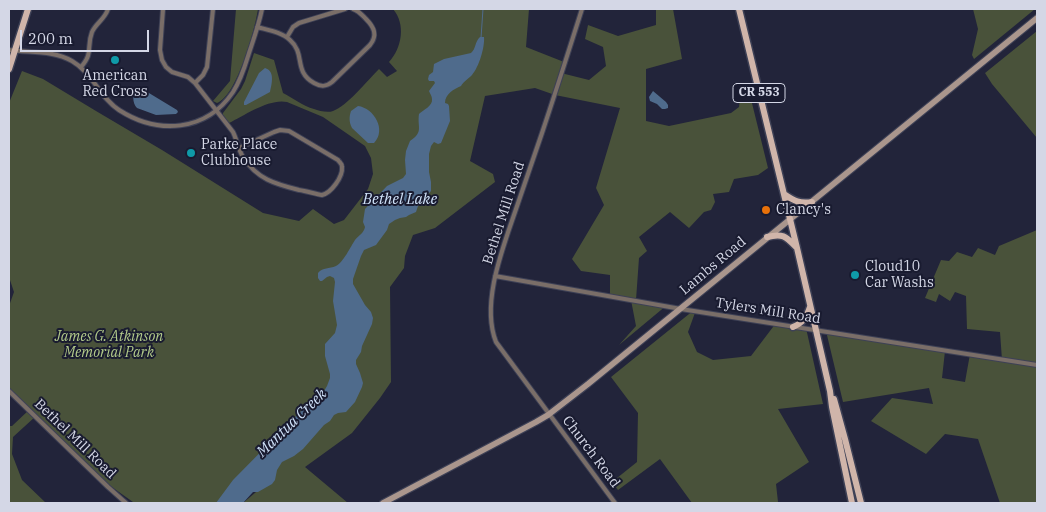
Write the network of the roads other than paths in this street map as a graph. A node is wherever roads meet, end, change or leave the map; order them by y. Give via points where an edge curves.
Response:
1 (28, 9) edge
2 (108, 9) edge
3 (164, 9) edge
4 (213, 9) edge
5 (262, 9) edge
6 (345, 9) edge
7 (353, 9) edge
8 (582, 9) edge
9 (739, 9) edge
10 (1037, 18) edge
11 (257, 27) junction
12 (287, 37) junction
13 (12, 51) edge
14 (81, 67) junction
15 (9, 69) edge
16 (195, 83) junction
17 (216, 110) junction
18 (239, 148) junction
19 (784, 194) junction
20 (812, 202) junction
21 (790, 219) junction
22 (767, 237) junction
23 (797, 248) junction
24 (495, 276) junction
25 (810, 306) junction
26 (681, 309) junction
27 (792, 327) junction
28 (816, 330) junction
29 (1037, 365) edge
30 (9, 391) edge
31 (830, 391) junction
32 (548, 415) junction
33 (126, 503) edge
34 (384, 503) edge
35 (615, 503) edge
36 (852, 503) edge
37 (861, 503) edge

1 - 13 main road
2 - 14 street via 93,30 89,56
3 - 16 street via 162,60 172,72
4 - 16 street via 207,67
5 - 11 street
6 - 12 street via 299,22
7 - 12 street via 372,26 374,39 327,86 319,86 305,77 297,48
8 - 24 street, Bethel Mill Road
9 - 19 main road, CR 553
10 - 20 main road, Lambs Road
11 - 12 street
11 - 17 street via 238,82 228,99
13 - 14 street via 57,55
13 - 15 main road
14 - 17 street via 112,104 144,123 181,126
16 - 17 street
17 - 18 street via 234,134
18 - 18 street via 274,132 289,131 338,160 342,172 328,193 300,190 262,177 250,166
19 - 20 main road via 797,202
19 - 21 main road, CR 553
20 - 21 main road, Lambs Road
21 - 22 main road, Lambs Road
21 - 23 main road, CR 553
22 - 23 main road via 784,236
22 - 26 main road, Lambs Road
23 - 25 main road, CR 553
24 - 26 street, Tylers Mill Road
24 - 32 street, Bethel Mill Road via 490,320 492,333
25 - 27 main road via 806,318
25 - 28 main road, CR 553
26 - 27 street, Tylers Mill Road
26 - 32 main road, Lambs Road
27 - 28 street, Tylers Mill Road
28 - 29 street, Tylers Mill Road
28 - 31 main road, CR 553
30 - 33 street, Bethel Mill Road
31 - 36 main road, CR 553
31 - 37 main road, CR 553
32 - 34 main road, Lambs Road
32 - 35 street, Church Road

